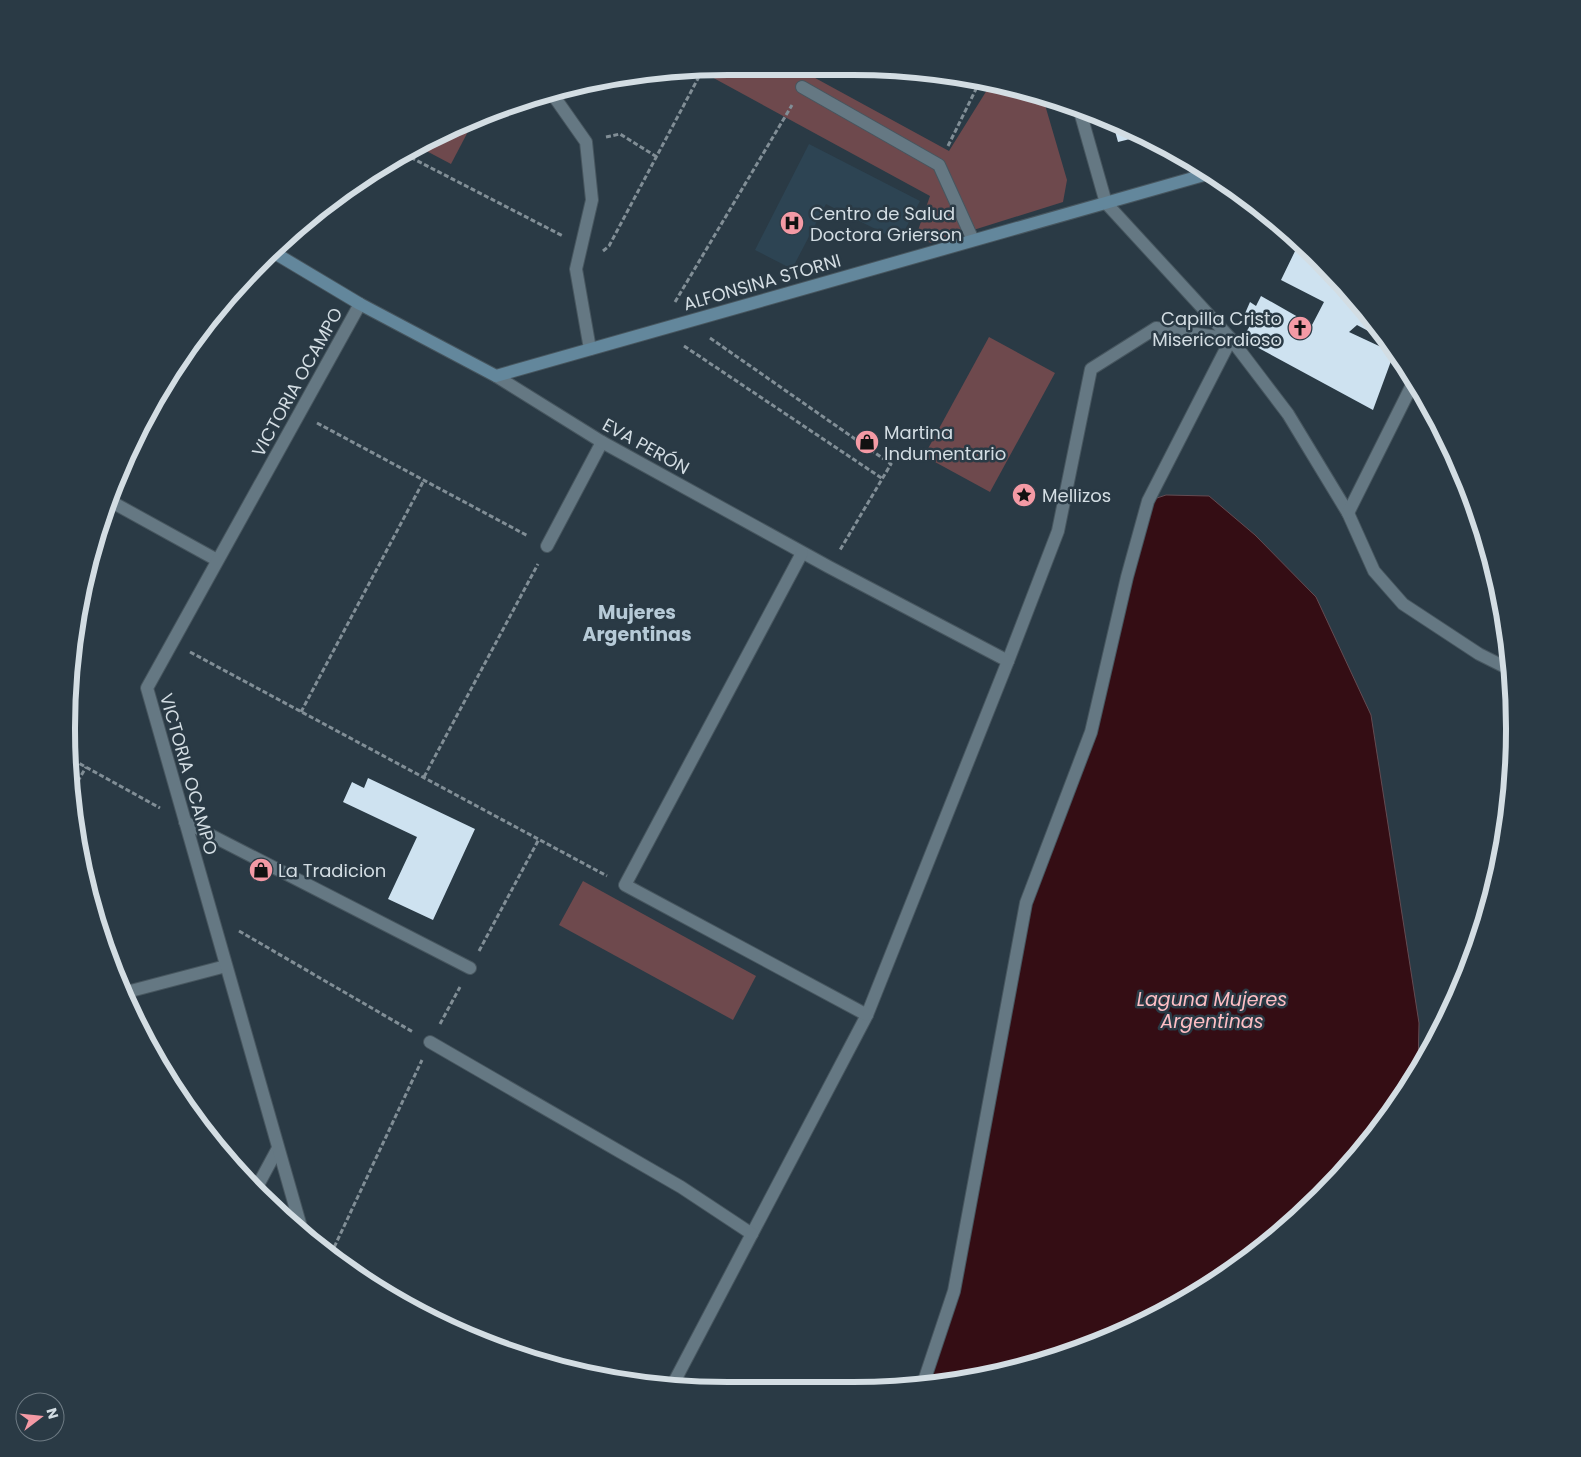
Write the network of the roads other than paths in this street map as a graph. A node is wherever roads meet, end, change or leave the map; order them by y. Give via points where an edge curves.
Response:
1 (802, 87) dead end
2 (554, 98) edge
3 (1082, 117) edge
4 (1201, 176) edge
5 (1106, 203) junction
6 (974, 240) junction
7 (278, 255) edge
8 (360, 304) junction
9 (1231, 339) junction
10 (590, 350) junction
11 (496, 376) junction
12 (1410, 389) edge
13 (602, 442) junction
14 (115, 504) edge
15 (1348, 513) junction
16 (547, 546) road end
17 (802, 553) junction
18 (217, 560) junction
19 (1008, 661) junction
20 (1503, 666) edge
21 (185, 822) junction
22 (226, 966) junction
23 (470, 968) road end
24 (130, 991) edge
25 (867, 1015) junction
26 (430, 1042) road end
27 (278, 1148) junction
28 (259, 1183) edge
29 (299, 1221) edge
30 (752, 1234) junction
31 (925, 1377) edge
32 (675, 1380) edge

1 - 6 street via 939,165
2 - 10 street via 586,142 592,200 576,270
3 - 5 street
4 - 5 street, ALFONSINA STORNI
5 - 6 street, ALFONSINA STORNI
5 - 9 street
6 - 10 street, ALFONSINA STORNI
7 - 8 street, EVA PERÓN
8 - 11 street, EVA PERÓN
8 - 18 street, VICTORIA OCAMPO
9 - 15 street via 1288,414
9 - 19 street via 1156,328 1091,369 1058,531
9 - 31 street via 1148,501 1091,732 1026,904 954,1291
10 - 11 street, ALFONSINA STORNI
11 - 13 street, EVA PERÓN
12 - 15 street
13 - 16 street
13 - 17 street, EVA PERÓN
14 - 18 street
15 - 20 street via 1374,571 1403,604 1478,654
17 - 19 street, EVA PERÓN
17 - 25 street via 625,885
18 - 21 street, VICTORIA OCAMPO via 147,688
19 - 25 street
21 - 22 street, VICTORIA OCAMPO
21 - 23 street
22 - 24 street
22 - 27 street, VICTORIA OCAMPO
25 - 30 street
26 - 30 street via 682,1187
27 - 28 street
27 - 29 street, VICTORIA OCAMPO
30 - 32 street

